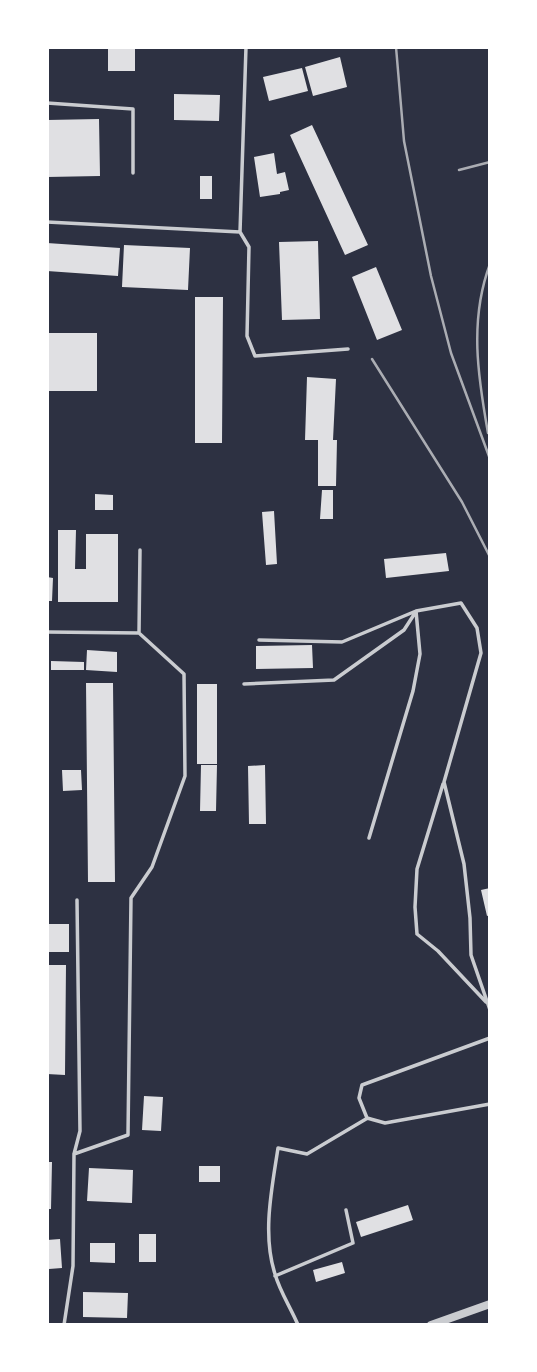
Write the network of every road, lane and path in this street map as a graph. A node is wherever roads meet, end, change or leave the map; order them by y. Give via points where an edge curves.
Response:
1 (246, 47) edge
2 (47, 103) edge
3 (133, 173) dead end
4 (47, 222) edge
5 (240, 232) junction
6 (348, 349) dead end
7 (140, 550) dead end
8 (416, 611) junction
9 (47, 632) edge
10 (139, 633) junction
11 (259, 640) dead end
12 (244, 684) dead end
13 (444, 782) junction
14 (369, 838) dead end
15 (77, 900) dead end
16 (487, 1003) junction
17 (490, 1010) edge
18 (490, 1038) edge
19 (490, 1104) edge
20 (366, 1118) junction
21 (74, 1154) junction
22 (346, 1210) dead end
23 (275, 1276) junction
24 (490, 1304) edge
25 (64, 1325) edge
26 (298, 1325) edge
27 (431, 1325) edge

1 - 5 lane
2 - 3 lane via 133,109
4 - 5 lane
5 - 6 lane via 249,247 247,337 255,356
7 - 10 lane
8 - 11 lane via 342,642
8 - 12 lane via 404,631 334,680
8 - 13 lane via 461,603 477,628 481,653
8 - 14 lane via 420,654 414,691
9 - 10 lane
10 - 21 lane via 184,674 185,776 152,867 131,898 128,1135
13 - 16 lane via 464,864 471,955
13 - 16 lane via 417,869 417,934
15 - 21 lane via 80,1131
16 - 17 lane
18 - 20 lane via 362,1085 359,1098
19 - 20 lane via 385,1123
20 - 23 lane via 307,1154 278,1148 268,1245
21 - 25 lane via 73,1266
22 - 23 lane via 353,1244
23 - 26 lane
24 - 27 street

